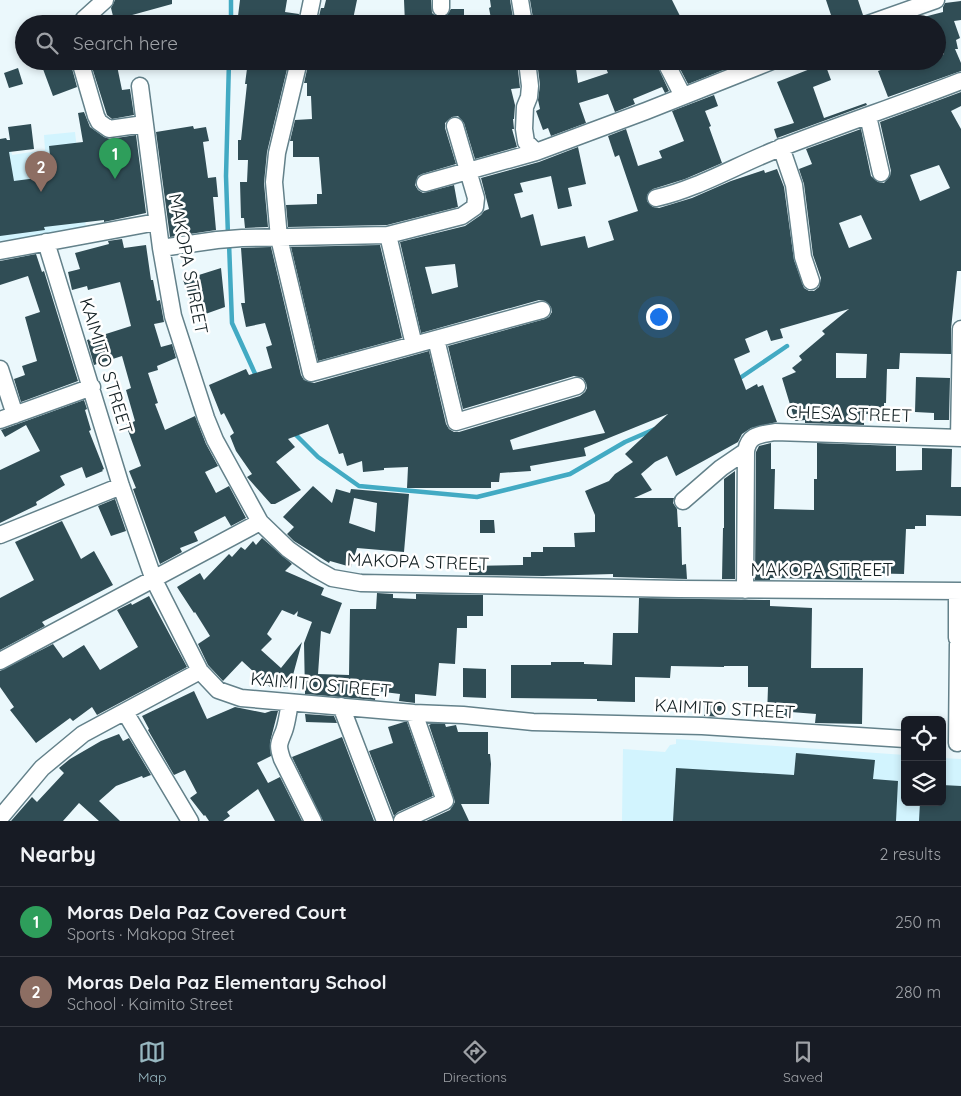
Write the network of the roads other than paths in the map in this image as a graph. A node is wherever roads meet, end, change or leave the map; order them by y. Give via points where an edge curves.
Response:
1 (105, 0) edge
2 (312, 0) edge
3 (520, 0) edge
4 (936, 0) edge
5 (88, 15) edge
6 (309, 15) edge
7 (522, 15) edge
8 (894, 15) edge
9 (83, 70) edge
10 (297, 70) edge
11 (528, 70) edge
12 (670, 70) edge
13 (749, 70) edge
14 (961, 81) edge
15 (140, 86) dead end
16 (683, 96) junction
17 (868, 116) junction
18 (144, 124) junction
19 (455, 126) dead end
20 (781, 147) junction
21 (536, 152) junction
22 (470, 172) junction
23 (881, 173) dead end
24 (425, 184) dead end
25 (656, 198) dead end
26 (157, 222) junction
27 (388, 235) junction
28 (279, 238) junction
29 (46, 242) junction
30 (161, 248) junction
31 (0, 252) edge
32 (811, 281) dead end
33 (542, 310) dead end
34 (961, 329) edge
35 (436, 338) junction
36 (414, 344) junction
37 (0, 369) edge
38 (577, 386) dead end
39 (92, 387) junction
40 (7, 418) edge
41 (960, 438) edge
42 (746, 451) junction
43 (121, 486) junction
44 (683, 501) dead end
45 (260, 522) junction
46 (0, 536) edge
47 (154, 580) junction
48 (745, 590) junction
49 (959, 591) edge
50 (0, 661) edge
51 (200, 671) junction
52 (290, 703) junction
53 (341, 706) junction
54 (125, 712) junction
55 (414, 712) junction
56 (901, 739) edge
57 (953, 742) edge
58 (0, 818) edge
59 (190, 821) edge
60 (313, 821) edge
61 (385, 821) edge
62 (402, 821) edge

1 - 5 street
2 - 6 street
3 - 7 street
4 - 8 street
9 - 18 street via 99,122 109,129
10 - 28 street via 274,182
11 - 21 street via 530,86 524,129 526,142
12 - 16 street
13 - 16 street
14 - 17 street
15 - 18 street, MAKOPA STREET
16 - 21 street
17 - 20 street
17 - 23 street
18 - 26 street, MAKOPA STREET
19 - 22 street
20 - 25 street via 728,172
20 - 32 street via 794,185 803,257
21 - 22 street
22 - 24 street
22 - 27 street via 475,207 462,216
26 - 29 street
26 - 30 street, MAKOPA STREET
27 - 28 street
27 - 36 street
28 - 30 street via 217,240
28 - 36 street via 311,372
29 - 31 street
29 - 39 street, KAIMITO STREET
30 - 45 street, MAKOPA STREET via 174,316 206,418
33 - 35 street
34 - 41 street
35 - 36 street
35 - 38 street via 456,422
37 - 40 street
39 - 40 street
39 - 43 street, KAIMITO STREET
41 - 42 street, CHESA STREET via 774,432 752,438
42 - 44 street, CHESA STREET
42 - 48 street
43 - 46 street
43 - 47 street, KAIMITO STREET
45 - 47 street
45 - 48 street, MAKOPA STREET via 316,569 346,582
47 - 50 street
47 - 51 street, KAIMITO STREET
48 - 49 street, MAKOPA STREET
49 - 57 street
51 - 52 street, KAIMITO STREET via 218,690 241,698
51 - 54 street
52 - 53 street, KAIMITO STREET
52 - 60 street via 279,750
53 - 55 street, KAIMITO STREET
53 - 61 street
54 - 58 street via 83,734 42,768
54 - 59 street
55 - 56 street, KAIMITO STREET via 533,722 702,726
55 - 62 street via 445,801

